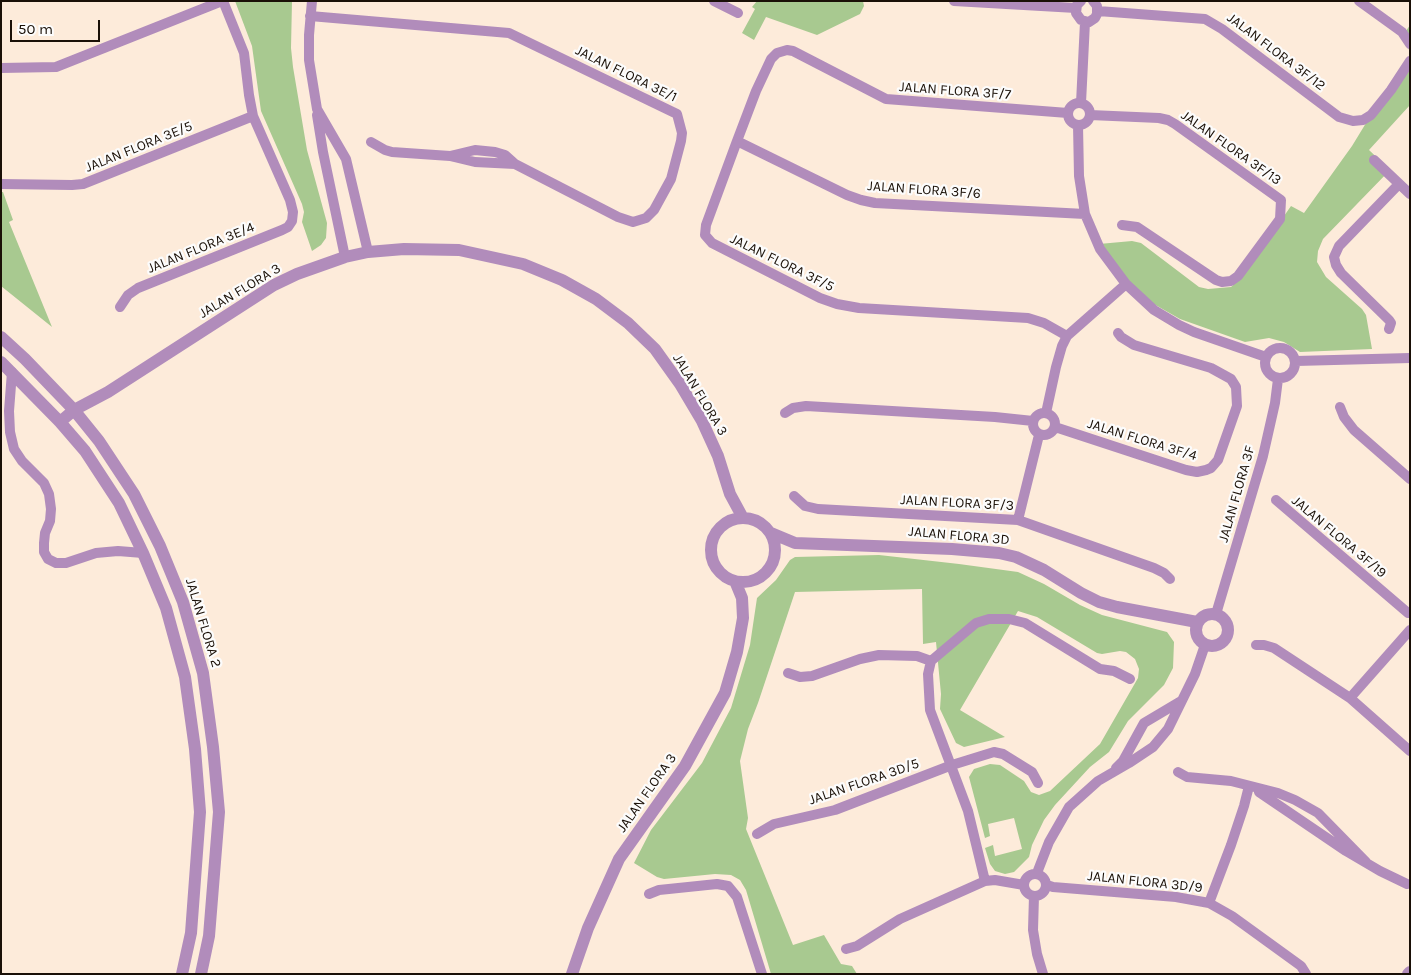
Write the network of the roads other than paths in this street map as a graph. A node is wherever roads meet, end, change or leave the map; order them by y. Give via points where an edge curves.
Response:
1 (222, 1) edge
2 (312, 1) edge
3 (714, 1) edge
4 (725, 1) edge
5 (954, 1) edge
6 (1359, 1) edge
7 (1078, 5) edge
8 (1095, 6) edge
9 (310, 16) junction
10 (1084, 22) junction
11 (1410, 44) edge
12 (1410, 61) edge
13 (1, 68) edge
14 (1081, 103) junction
15 (317, 109) junction
16 (1068, 113) junction
17 (1090, 115) junction
18 (253, 116) junction
19 (1078, 125) junction
20 (736, 141) junction
21 (371, 142) dead end
22 (1374, 160) dead end
23 (1, 184) edge
24 (1398, 184) junction
25 (1410, 194) edge
26 (1085, 214) junction
27 (1122, 225) dead end
28 (368, 252) junction
29 (345, 257) junction
30 (1126, 284) junction
31 (120, 307) dead end
32 (1389, 329) dead end
33 (1118, 332) dead end
34 (1067, 336) junction
35 (1, 337) edge
36 (1266, 357) junction
37 (1410, 358) edge
38 (1296, 361) junction
39 (1, 362) edge
40 (12, 372) junction
41 (1278, 379) junction
42 (1340, 407) dead end
43 (74, 410) junction
44 (785, 413) dead end
45 (1046, 413) junction
46 (1033, 421) junction
47 (60, 422) junction
48 (1055, 427) junction
49 (1039, 435) junction
50 (1410, 479) edge
51 (730, 494) junction
52 (794, 496) dead end
53 (1276, 500) dead end
54 (743, 518) junction
55 (1018, 520) junction
56 (723, 525) junction
57 (770, 533) junction
58 (795, 543) junction
59 (143, 553) junction
60 (775, 554) junction
61 (755, 579) junction
62 (1170, 579) dead end
63 (735, 581) junction
64 (742, 598) junction
65 (1409, 612) edge
66 (1216, 614) junction
67 (1197, 622) junction
68 (1410, 629) edge
69 (1205, 645) junction
70 (1256, 645) dead end
71 (931, 661) junction
72 (788, 673) dead end
73 (1130, 680) dead end
74 (1350, 698) junction
75 (1181, 701) junction
76 (1410, 751) edge
77 (952, 766) junction
78 (1178, 772) dead end
79 (1111, 773) junction
80 (1038, 783) dead end
81 (1249, 786) junction
82 (757, 834) dead end
83 (1366, 862) junction
84 (1037, 873) junction
85 (985, 881) junction
86 (1406, 884) dead end
87 (1024, 885) junction
88 (1047, 885) junction
89 (650, 894) dead end
90 (1034, 896) junction
91 (1209, 902) junction
92 (846, 949) dead end
93 (182, 974) edge
94 (200, 974) edge
95 (572, 974) edge
96 (762, 974) edge
97 (1043, 974) edge
98 (1306, 974) edge

1 - 13 street via 61,66
1 - 18 street via 246,58
2 - 9 street
3 - 4 street via 738,14
5 - 7 street
6 - 11 street via 1402,32
7 - 10 street via 1077,17
8 - 10 street via 1096,18
8 - 12 street, JALAN FLORA 3F/12 via 1206,19 1339,116 1349,120 1367,118
9 - 15 street via 309,60
9 - 21 street, JALAN FLORA 3E/1 via 509,33 677,114 681,141 670,179 654,210 646,218 632,222 515,164 505,155 486,150 470,150 450,156 392,152
10 - 14 street
14 - 16 street
14 - 17 street via 1088,107
15 - 28 street via 346,159
15 - 29 street via 322,152
16 - 19 street via 1071,121
16 - 20 street, JALAN FLORA 3F/7 via 886,99 793,52 782,50 773,55
17 - 19 street via 1086,123
17 - 27 street, JALAN FLORA 3F/13 via 1168,120 1281,200 1280,219 1231,281 1216,280 1138,227
18 - 23 street, JALAN FLORA 3E/5 via 83,184
18 - 31 street, JALAN FLORA 3E/4 via 290,200 290,224 138,288
19 - 26 street via 1079,176
20 - 26 street, JALAN FLORA 3F/6 via 847,195 875,203
20 - 34 street, JALAN FLORA 3F/5 via 706,225 704,235 712,243 837,304 1028,318
22 - 24 street
24 - 25 street
24 - 32 street via 1339,246 1334,257 1342,273 1389,320
26 - 30 street via 1100,250
28 - 29 street, JALAN FLORA 3
28 - 51 street, JALAN FLORA 3 via 459,250 523,264 562,280 596,300 628,323 655,349 680,384 718,456
29 - 43 street, JALAN FLORA 3 via 274,285
30 - 34 street
30 - 36 street via 1154,310 1179,325
33 - 48 street, JALAN FLORA 3F/4 via 1134,345 1211,368 1231,379 1236,387 1238,406 1218,460 1206,470 1186,470
34 - 45 street
35 - 43 street, JALAN FLORA 2
36 - 38 street via 1272,350 1280,348 1289,350
36 - 41 street via 1267,371
37 - 38 street
38 - 41 street via 1290,376
39 - 40 street
40 - 47 street
40 - 59 street via 9,411 14,449 22,462 44,483 52,509 44,543 48,559 66,563 96,553
41 - 66 street, JALAN FLORA 3F via 1276,403 1263,456
42 - 50 street via 1354,430
43 - 47 street, JALAN FLORA 3
43 - 94 street, JALAN FLORA 2 via 99,440 134,494 160,546 183,602 203,673 219,812 209,936
44 - 46 street via 806,406
45 - 46 street via 1036,415
45 - 48 street via 1054,420
46 - 49 street via 1033,429
47 - 59 street via 85,451 118,503
48 - 49 street via 1050,433
49 - 55 street
51 - 54 street, JALAN FLORA 3
51 - 56 street, JALAN FLORA 3
52 - 55 street, JALAN FLORA 3F/3 via 805,506 818,509
53 - 65 street, JALAN FLORA 3F/19
54 - 56 street
54 - 57 street via 754,520
55 - 62 street, JALAN FLORA 3F/3 via 1154,568
56 - 63 street, JALAN FLORA 3 via 716,532 711,552 718,570
57 - 58 street, JALAN FLORA 3D
57 - 60 street via 775,543
58 - 60 street
58 - 67 street, JALAN FLORA 3D via 952,548 999,553 1028,562 1099,602
59 - 93 street via 166,608 185,677 195,750 200,812 198,857 191,933
60 - 61 street via 765,574
61 - 63 street
61 - 64 street
63 - 64 street, JALAN FLORA 3
64 - 95 street, JALAN FLORA 3 via 736,652 725,693 686,766 619,859 588,928
65 - 68 street via 1406,622
66 - 67 street via 1205,615
66 - 69 street via 1227,625 1227,636 1221,644
67 - 69 street via 1197,638
68 - 74 street
69 - 75 street
70 - 74 street via 1274,648
71 - 72 street via 917,656 879,655 812,676
71 - 73 street via 976,624 989,619 1009,619 1025,623 1100,669 1114,671
71 - 77 street via 928,674 930,710
74 - 76 street
75 - 79 street via 1144,723 1122,761
75 - 79 street via 1168,729 1153,747
77 - 80 street, JALAN FLORA 3D/5 via 999,752 1032,772
77 - 82 street, JALAN FLORA 3D/5 via 835,810 774,824
77 - 85 street via 968,811
78 - 81 street via 1187,777
79 - 84 street via 1070,807 1048,842
81 - 83 street
81 - 83 street via 1278,793 1318,813
81 - 91 street
83 - 86 street
84 - 87 street via 1028,876
84 - 88 street via 1043,876
85 - 87 street
85 - 92 street via 900,919 857,946
87 - 90 street via 1026,891
88 - 90 street via 1041,894
88 - 91 street, JALAN FLORA 3D/9
89 - 96 street via 659,890 717,884 728,886 737,897
90 - 97 street via 1033,930
91 - 98 street, JALAN FLORA 3D/9 via 1301,966

